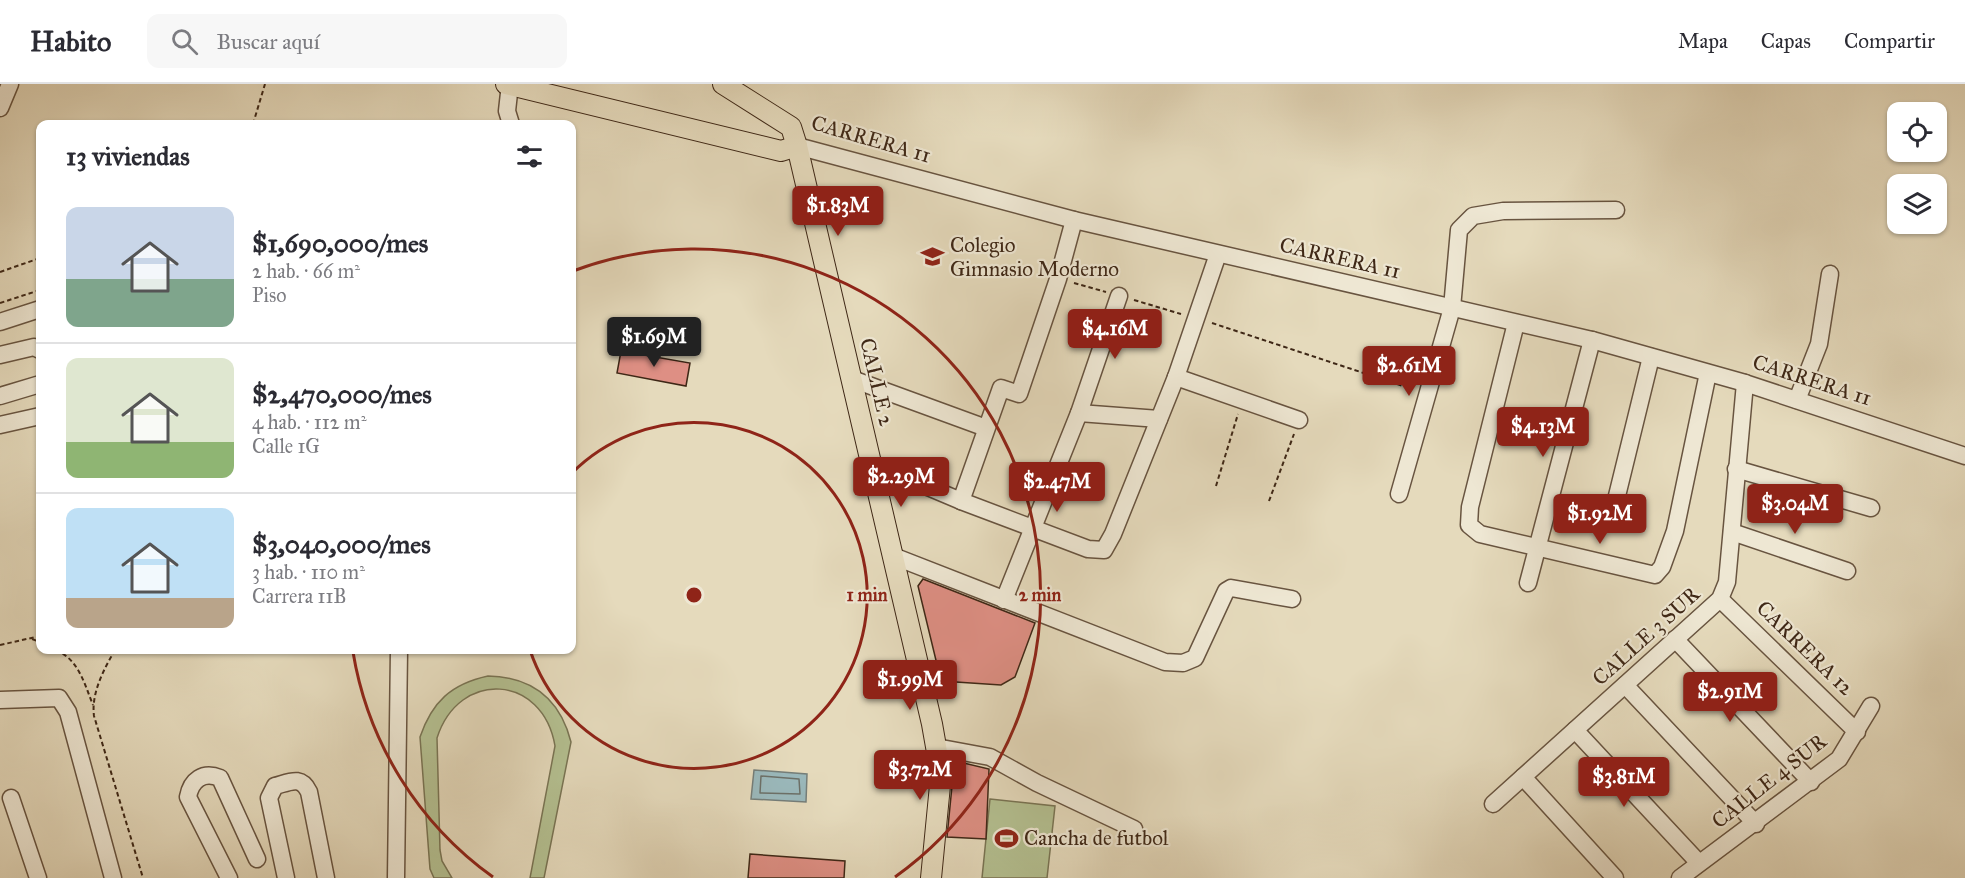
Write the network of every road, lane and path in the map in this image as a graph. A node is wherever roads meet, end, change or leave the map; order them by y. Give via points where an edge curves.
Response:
1 (10, 84) edge
2 (265, 84) edge
3 (509, 84) edge
4 (723, 84) edge
5 (0, 108) edge
6 (254, 120) edge
7 (510, 120) edge
8 (797, 146) junction
9 (1616, 210) dead end
10 (1074, 220) junction
11 (1218, 254) junction
12 (36, 259) edge
13 (0, 272) edge
14 (1830, 274) dead end
15 (1058, 279) junction
16 (36, 291) edge
17 (1119, 296) junction
18 (0, 303) edge
19 (1452, 308) junction
20 (36, 310) edge
21 (1196, 318) junction
22 (0, 321) edge
23 (1516, 323) junction
24 (1592, 340) junction
25 (36, 348) edge
26 (0, 355) edge
27 (1651, 357) junction
28 (1708, 373) junction
29 (1176, 376) junction
30 (852, 379) junction
31 (1745, 383) junction
32 (36, 385) edge
33 (1414, 390) dead end
34 (0, 396) edge
35 (1243, 400) junction
36 (1797, 400) junction
37 (1078, 413) junction
38 (36, 417) edge
39 (1159, 419) junction
40 (1299, 420) joint
41 (0, 425) edge
42 (986, 428) junction
43 (1965, 456) edge
44 (871, 463) junction
45 (1736, 469) junction
46 (1216, 486) dead end
47 (1400, 494) dead end
48 (961, 501) junction
49 (1269, 501) dead end
50 (1615, 504) dead end
51 (1871, 508) dead end
52 (1033, 527) junction
53 (1732, 532) junction
54 (1538, 547) junction
55 (893, 556) junction
56 (1847, 571) dead end
57 (1528, 583) dead end
58 (1292, 599) dead end
59 (1720, 599) junction
60 (1004, 600) junction
61 (36, 637) edge
62 (30, 638) junction
63 (1675, 639) junction
64 (36, 640) edge
65 (0, 645) edge
66 (62, 654) edge
67 (113, 654) edge
68 (399, 654) edge
69 (1625, 685) junction
70 (0, 700) edge
71 (93, 705) junction
72 (1871, 706) dead end
73 (1575, 730) junction
74 (1857, 732) junction
75 (936, 747) junction
76 (1523, 777) junction
77 (1811, 782) junction
78 (11, 798) dead end
79 (1493, 804) dead end
80 (1756, 824) junction
81 (1134, 829) dead end
82 (257, 858) dead end
83 (1699, 863) junction
84 (38, 878) edge
85 (113, 878) edge
86 (143, 878) edge
87 (229, 878) edge
88 (286, 878) edge
89 (326, 878) edge
90 (396, 878) edge
91 (931, 878) edge
92 (1616, 878) edge
93 (1680, 878) edge

1 - 5 street
2 - 6 path
3 - 7 street
3 - 8 main road via 781,152
4 - 8 main road, CARRERA 11 via 791,127
8 - 10 street, CARRERA 11
8 - 30 main road, CALLE 2
9 - 19 street via 1503,211 1473,216 1459,230
10 - 11 street, CARRERA 11
10 - 15 street
11 - 19 street, CARRERA 11
11 - 21 street
12 - 13 path
14 - 36 street via 1819,344
15 - 17 path
15 - 42 street via 1019,394 1001,388
16 - 18 path
17 - 21 path
17 - 37 street
19 - 23 street, CARRERA 11
19 - 47 street
20 - 22 street
21 - 29 street
21 - 33 path
23 - 24 street, CARRERA 11
23 - 54 street via 1470,507 1469,525 1480,534
24 - 27 street, CARRERA 11
24 - 54 street
25 - 26 street
27 - 28 street, CARRERA 11
27 - 50 street
28 - 31 street, CARRERA 11
28 - 54 street via 1675,531 1662,567 1655,575
29 - 35 street
29 - 39 street
30 - 42 street
30 - 44 main road, CALLE 2
31 - 36 street, CARRERA 11
31 - 45 street, CALLE 3 SUR
32 - 34 street
35 - 40 street
35 - 46 path
36 - 43 street, CARRERA 11
37 - 39 street
37 - 52 street
38 - 41 street
39 - 52 street via 1104,550 1088,549
40 - 49 path
42 - 48 street
44 - 48 street
44 - 55 main road, CALLE 2
45 - 51 street
45 - 53 street, CALLE 3 SUR
48 - 52 street
52 - 60 street
53 - 56 street
53 - 59 street, CALLE 3 SUR via 1727,582
54 - 57 street
55 - 60 street
55 - 75 main road, CALLE 2
58 - 60 street via 1231,588 1226,591 1195,658 1183,663 1165,662
59 - 63 street, CALLE 3 SUR
59 - 74 street, CARRERA 12
61 - 62 path
62 - 64 path
62 - 65 path
63 - 69 street, CALLE 3 SUR
63 - 77 street
66 - 71 path via 73,662 85,680
67 - 71 path
68 - 90 street
69 - 73 street, CALLE 3 SUR
69 - 80 street
70 - 85 street via 59,698 68,712
71 - 86 path
72 - 74 street, CALLE 4 SUR
73 - 76 street, CALLE 3 SUR
73 - 83 street
74 - 77 street, CALLE 4 SUR via 1839,759
75 - 81 street via 990,757
75 - 91 main road, CALLE 2 via 941,775
76 - 79 street, CALLE 3 SUR
76 - 92 street
77 - 80 street, CALLE 4 SUR
78 - 84 street
80 - 83 street, CALLE 4 SUR
82 - 87 street via 220,778 200,776 190,786 188,797
83 - 93 street, CALLE 4 SUR
88 - 89 street via 269,798 275,786 298,780 305,783 309,792

